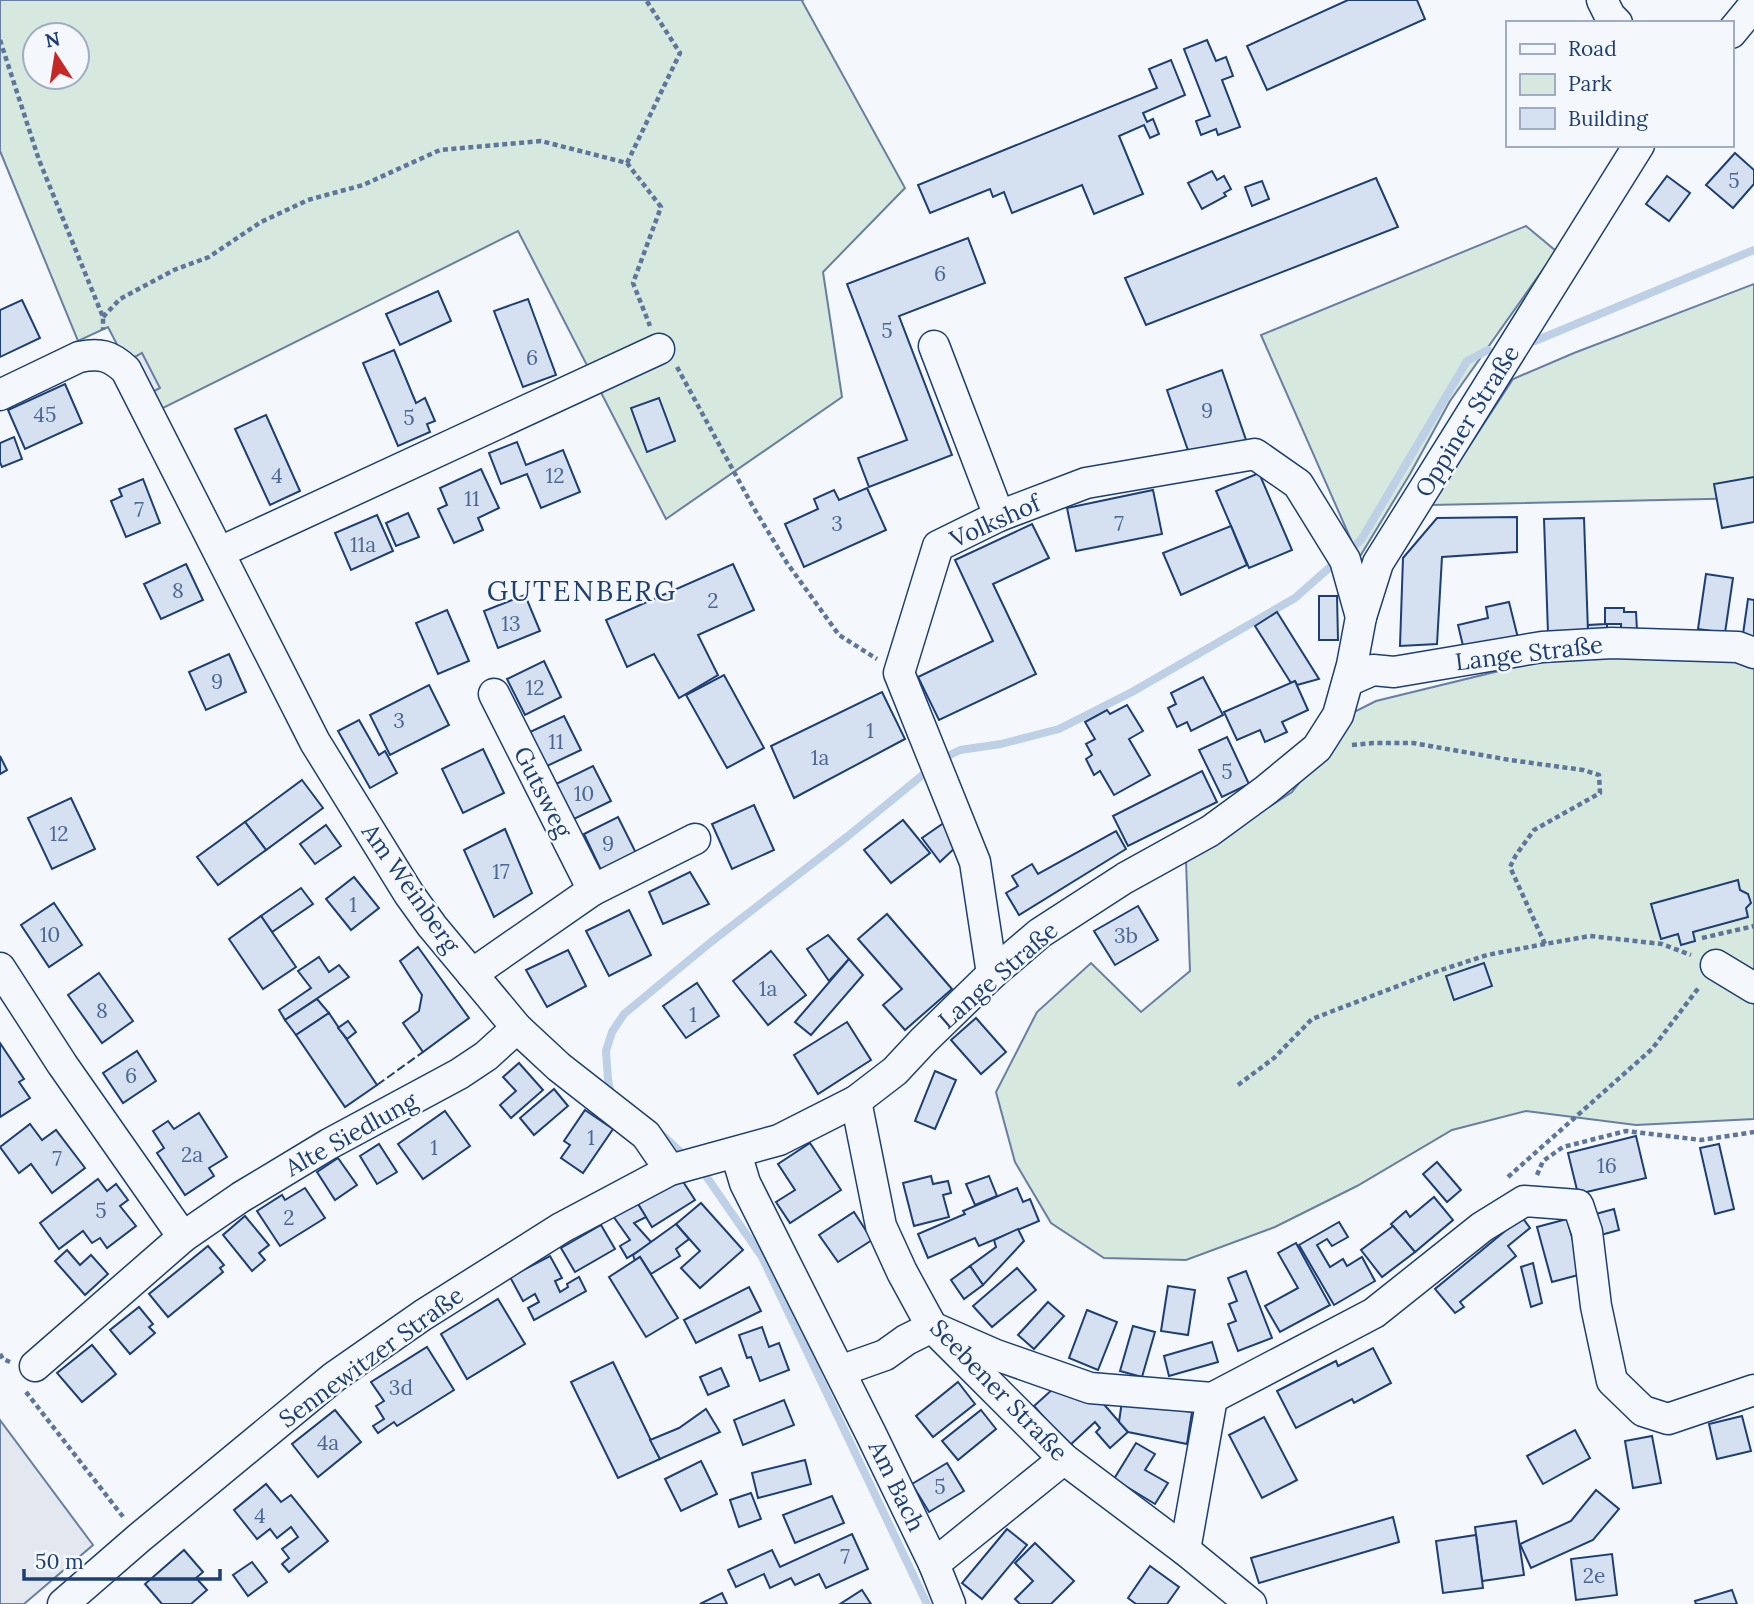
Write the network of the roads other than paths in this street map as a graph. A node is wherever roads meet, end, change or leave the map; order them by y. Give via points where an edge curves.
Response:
1 (1602, 0) edge
2 (1754, 5) edge
3 (1615, 21) edge
4 (1733, 31) edge
5 (1638, 147) edge
6 (934, 346) dead end
7 (659, 349) road end
8 (0, 395) edge
9 (999, 516) junction
10 (220, 552) junction
11 (1361, 617) junction
12 (1754, 653) edge
13 (1348, 681) junction
14 (494, 694) dead end
15 (1338, 715) joint
16 (695, 839) dead end
17 (593, 890) junction
18 (1716, 965) road end
19 (0, 968) edge
20 (472, 974) junction
21 (992, 974) junction
22 (1754, 988) edge
23 (517, 1028) junction
24 (856, 1101) junction
25 (727, 1155) junction
26 (679, 1168) junction
27 (183, 1237) junction
28 (932, 1327) junction
29 (35, 1366) road end
30 (840, 1370) junction
31 (1754, 1390) edge
32 (1212, 1398) junction
33 (1065, 1459) junction
34 (1185, 1550) junction
35 (934, 1564) junction
36 (63, 1604) edge
37 (950, 1604) edge
38 (1251, 1604) edge

1 - 3 street
2 - 4 street
5 - 11 street, Oppiner Straße via 1378,563
6 - 9 street
7 - 10 street
8 - 10 street, Am Weinberg via 79,358 101,355 116,360 126,370
9 - 11 street, Volkshof via 1086,483 1255,454 1298,484 1338,549
9 - 21 street, Volkshof via 938,546 899,673 975,862
10 - 20 street, Am Weinberg via 315,742 409,894
11 - 13 street, Oppiner Straße
12 - 13 street, Lange Straße via 1738,647 1612,643 1542,647 1395,672 1373,670
13 - 15 street, Oppiner Straße
14 - 17 street, Gutsweg
15 - 21 street, Lange Straße via 1317,748 1266,790 1210,831 1125,877 1040,933
16 - 17 street
17 - 20 street
18 - 22 street
19 - 27 street
20 - 23 street, Am Weinberg
21 - 24 street, Lange Straße via 895,1071
23 - 26 street, Am Weinberg
23 - 27 street, Alte Siedlung via 458,1074 329,1144
24 - 25 street, Lange Straße via 779,1140
24 - 28 street, Seebener Straße via 881,1226
25 - 26 street, Lange Straße
25 - 30 street, Am Bach
26 - 36 street, Sennewitzer Straße via 561,1228 334,1377
27 - 29 street, Alte Siedlung
28 - 30 street via 885,1356
28 - 32 street via 1090,1388
28 - 33 street, Seebener Straße
30 - 35 street, Am Bach
31 - 32 street via 1668,1419 1643,1411 1612,1381 1587,1232 1578,1205 1524,1201 1482,1227 1374,1313
32 - 34 street
33 - 34 street, Seebener Straße
33 - 35 street
34 - 38 street, Seebener Straße
35 - 37 street, Am Bach

